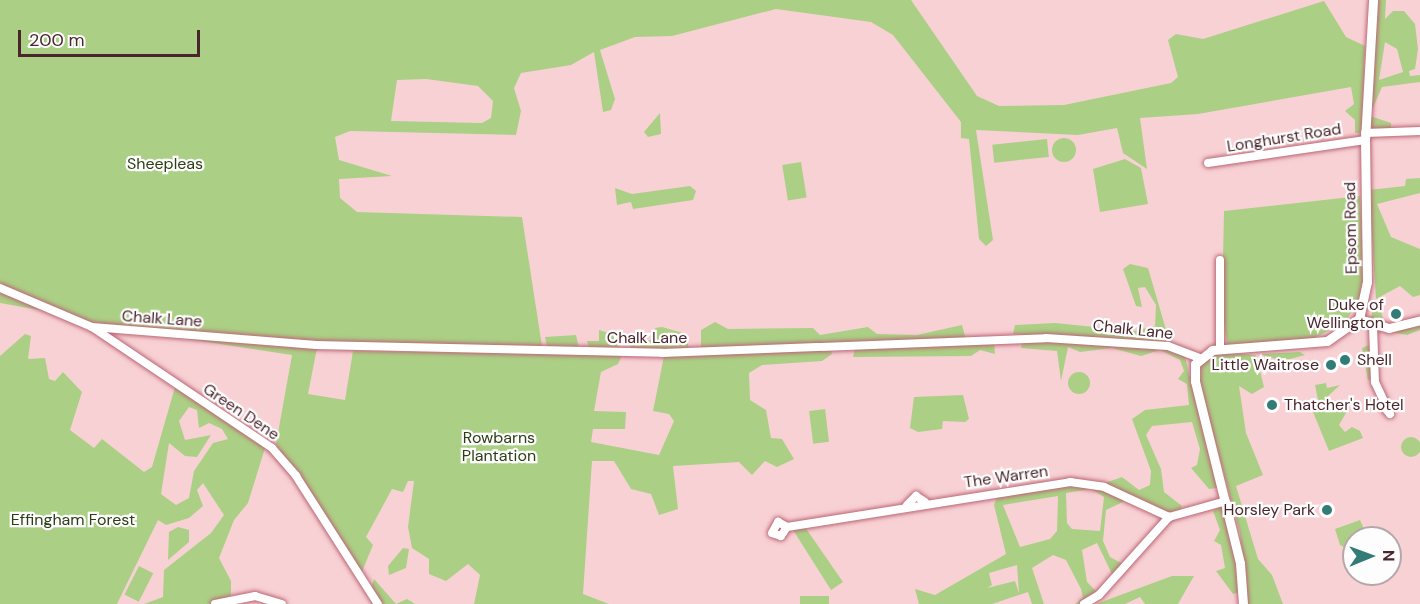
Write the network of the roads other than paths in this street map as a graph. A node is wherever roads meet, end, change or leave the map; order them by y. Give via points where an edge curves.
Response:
1 (1372, 0) edge
2 (1420, 131) edge
3 (1365, 136) junction
4 (1208, 164) dead end
5 (1220, 260) dead end
6 (0, 288) edge
7 (1359, 319) junction
8 (1420, 320) edge
9 (1373, 326) junction
10 (92, 327) junction
11 (1220, 350) junction
12 (1199, 358) junction
13 (1384, 407) dead end
14 (1226, 501) junction
15 (1169, 517) junction
16 (787, 527) dead end
17 (1094, 601) edge
18 (215, 604) edge
19 (282, 604) edge
20 (378, 604) edge
21 (1084, 604) edge
22 (1243, 604) edge

1 - 3 main road, Epsom Road
2 - 3 street, Longhurst Road
3 - 4 street, Longhurst Road
3 - 7 main road, Epsom Road via 1367,282
5 - 11 street
6 - 10 street, Green Dene
7 - 9 main road
7 - 11 main road via 1347,332 1310,346
8 - 9 main road via 1401,327
9 - 13 street via 1374,382
10 - 12 street, Chalk Lane via 316,345 662,353 1085,339 1168,346
10 - 20 street, Green Dene via 282,457
11 - 12 main road
12 - 14 main road via 1195,381
14 - 15 street
14 - 22 main road
15 - 16 street, The Warren via 1088,483 925,502 916,510 907,505
15 - 17 street
17 - 21 street
18 - 19 street via 255,596

